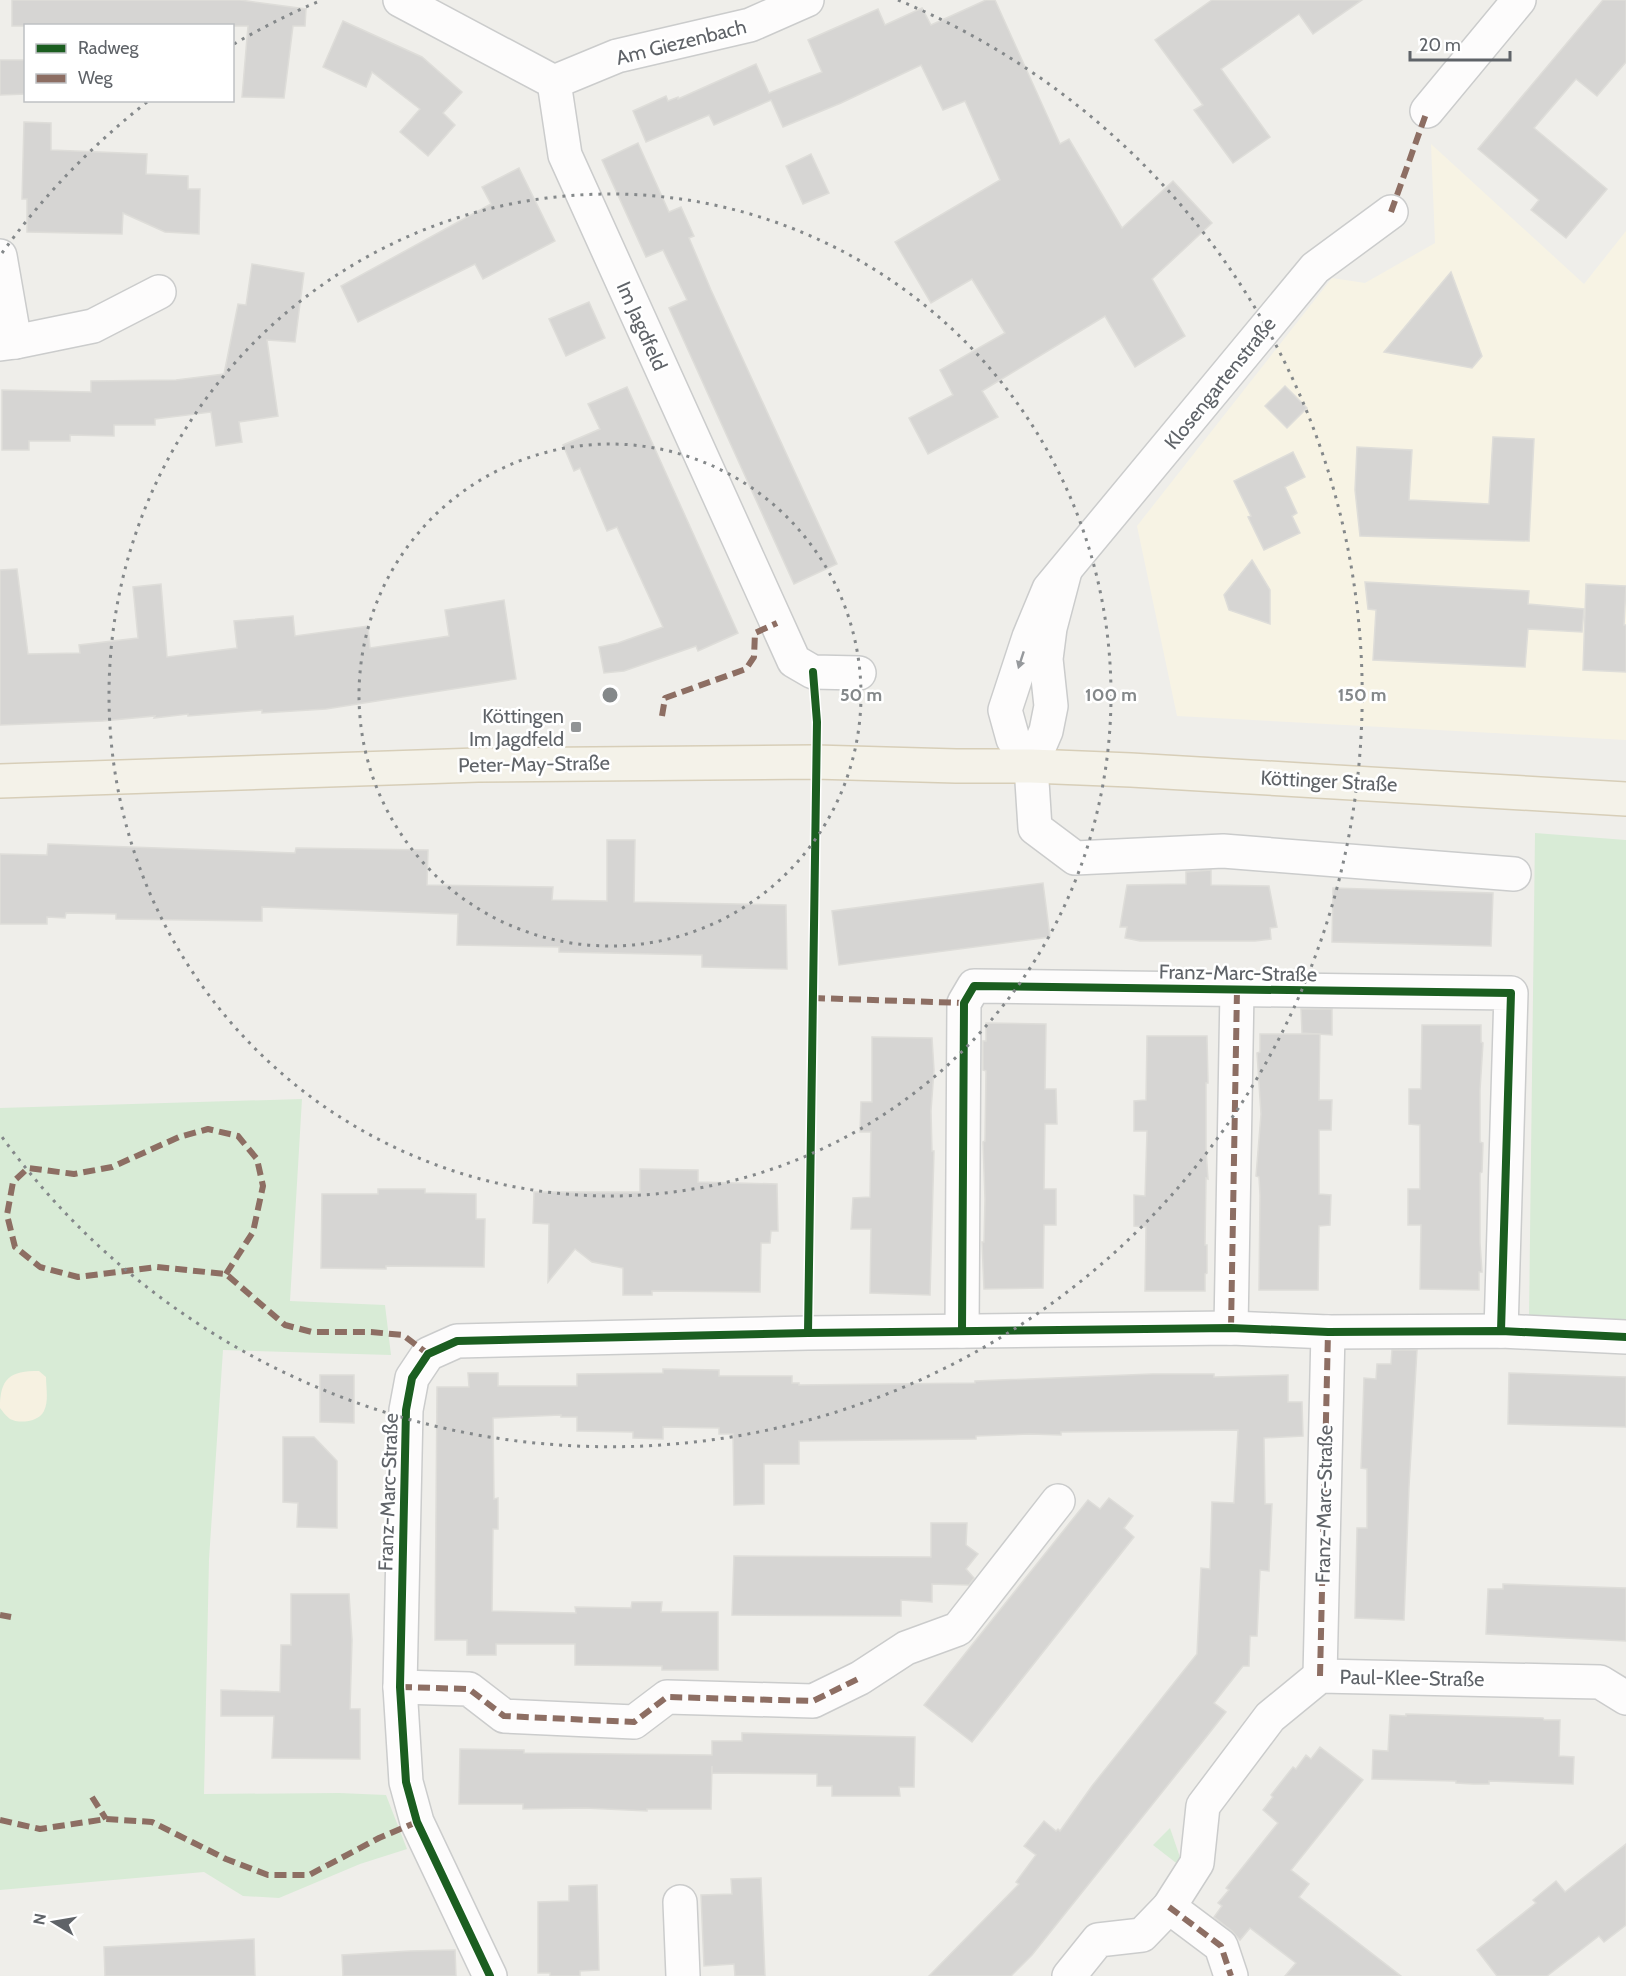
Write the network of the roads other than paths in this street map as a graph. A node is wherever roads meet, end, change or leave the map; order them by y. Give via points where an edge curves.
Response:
1 (400, 0) edge
2 (807, 0) edge
3 (1518, 0) edge
4 (554, 82) junction
5 (1427, 111) dead end
6 (1391, 212) dead end
7 (0, 256) edge
8 (159, 292) dead end
9 (8, 343) edge
10 (1065, 571) junction
11 (859, 673) dead end
12 (1031, 766) junction
13 (0, 781) edge
14 (1626, 799) edge
15 (1514, 874) dead end
16 (1237, 990) junction
17 (1231, 1328) junction
18 (962, 1331) junction
19 (1501, 1331) junction
20 (1328, 1332) junction
21 (1626, 1337) edge
22 (1058, 1501) dead end
23 (1320, 1676) junction
24 (400, 1687) junction
25 (1626, 1698) edge
26 (680, 1902) dead end
27 (1169, 1907) junction
28 (490, 1976) edge
29 (683, 1976) edge
30 (1069, 1976) edge
31 (1231, 1976) edge

1 - 4 street
2 - 4 street, Am Giezenbach via 750,25 618,56
3 - 5 street
4 - 11 street, Im Jagdfeld via 565,155 794,661 813,672
6 - 10 street, Klosengartenstraße via 1315,268
7 - 9 street
8 - 9 street via 93,326
10 - 12 street, Klosengartenstraße via 1046,659 1051,706 1046,731
10 -> 12 street, Klosengartenstraße via 1049,589 1005,710 1013,739
12 - 13 main road, Peter-May-Straße via 599,763
12 - 14 main road, Köttinger Straße
12 - 15 street via 1035,828 1076,858 1223,851
16 - 17 street, Franz-Marc-Straße
16 - 18 street, Franz-Marc-Straße via 974,986 964,1003
16 - 19 street, Franz-Marc-Straße via 1511,993
17 - 18 street, Franz-Marc-Straße
17 - 20 street, Franz-Marc-Straße
18 - 24 street, Franz-Marc-Straße via 457,1341 428,1354 412,1378 406,1410
19 - 20 street, Franz-Marc-Straße
19 - 21 street, Franz-Marc-Straße
20 - 23 street, Franz-Marc-Straße
22 - 24 street via 958,1629 906,1648 860,1678 813,1701 667,1697 634,1722 504,1716 469,1689
23 - 25 street, Paul-Klee-Straße via 1600,1682
23 - 27 street, Paul-Klee-Straße via 1270,1716 1203,1806 1197,1863
24 - 28 street, Franz-Marc-Straße via 406,1782 417,1822
26 - 29 street
27 - 30 street, Paul-Klee-Straße via 1142,1935 1098,1940
27 - 31 street via 1221,1946

